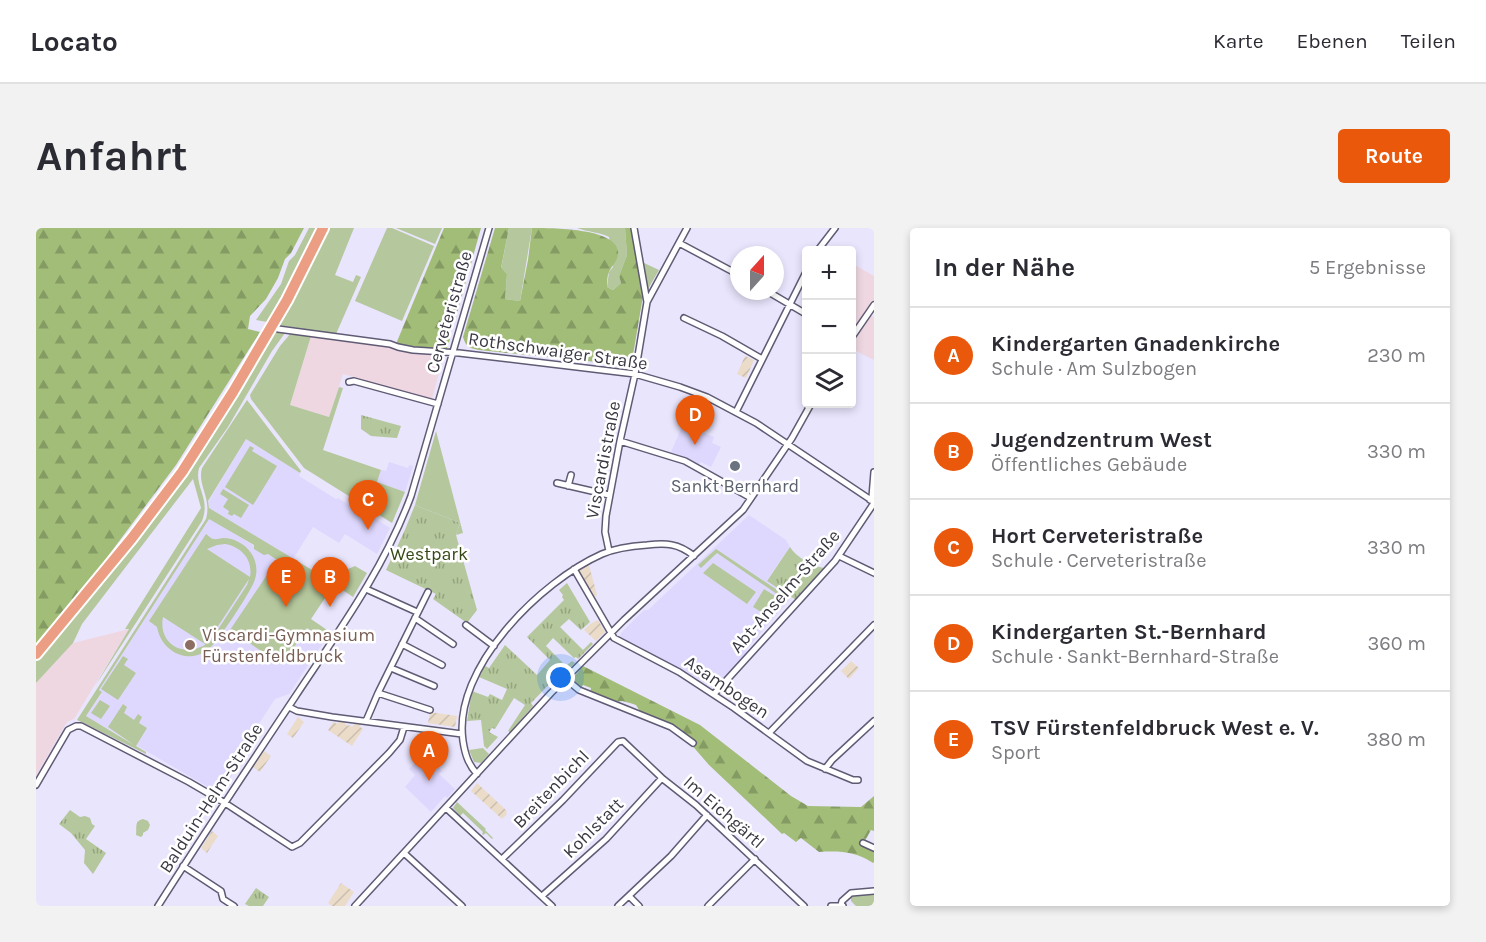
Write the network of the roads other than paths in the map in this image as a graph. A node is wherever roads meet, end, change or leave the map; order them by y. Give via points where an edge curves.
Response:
1 (323, 228) edge
2 (489, 228) edge
3 (634, 228) edge
4 (687, 228) edge
5 (835, 228) edge
6 (679, 243) junction
7 (821, 246) edge
8 (730, 270) edge
9 (802, 281) edge
10 (782, 300) edge
11 (647, 302) junction
12 (789, 304) junction
13 (874, 305) edge
14 (802, 311) edge
15 (872, 313) edge
16 (684, 318) dead end
17 (278, 329) dead end
18 (856, 332) edge
19 (452, 353) junction
20 (762, 359) junction
21 (635, 375) junction
22 (349, 382) dead end
23 (438, 404) junction
24 (809, 408) edge
25 (736, 412) junction
26 (620, 441) junction
27 (788, 444) junction
28 (874, 472) edge
29 (571, 475) dead end
30 (557, 483) dead end
31 (568, 486) junction
32 (609, 495) junction
33 (751, 498) junction
34 (873, 502) edge
35 (609, 551) junction
36 (694, 556) junction
37 (839, 556) junction
38 (574, 569) junction
39 (874, 573) edge
40 (366, 589) junction
41 (428, 592) dead end
42 (416, 615) junction
43 (466, 625) dead end
44 (874, 625) edge
45 (611, 633) junction
46 (402, 644) junction
47 (453, 644) dead end
48 (494, 646) junction
49 (36, 654) edge
50 (442, 665) dead end
51 (391, 668) junction
52 (566, 679) junction
53 (434, 686) dead end
54 (378, 693) junction
55 (714, 694) junction
56 (289, 707) junction
57 (430, 710) dead end
58 (366, 721) junction
59 (874, 721) edge
60 (404, 727) junction
61 (769, 733) junction
62 (462, 734) junction
63 (623, 741) joint
64 (693, 743) dead end
65 (825, 769) junction
66 (477, 774) junction
67 (662, 778) junction
68 (858, 780) dead end
69 (36, 785) edge
70 (225, 803) junction
71 (446, 808) junction
72 (707, 815) junction
73 (863, 843) dead end
74 (874, 848) edge
75 (404, 853) junction
76 (755, 858) junction
77 (502, 859) junction
78 (183, 866) junction
79 (874, 891) edge
80 (542, 896) junction
81 (629, 896) junction
82 (359, 901) junction
83 (158, 906) edge
84 (234, 906) edge
85 (354, 906) edge
86 (365, 906) edge
87 (462, 906) edge
88 (552, 906) edge
89 (618, 906) edge
90 (639, 906) edge
91 (708, 906) edge
92 (804, 906) edge
93 (831, 906) edge
94 (843, 906) edge

1 - 49 highway via 287,300 182,472
2 - 19 street, Cerveteristraße
3 - 11 street
4 - 6 street
5 - 7 street
6 - 8 street
6 - 11 street
9 - 12 street
10 - 12 street
11 - 21 street, Viscardistraße
12 - 14 street
12 - 20 street
13 - 15 street
15 - 18 street
16 - 20 street
17 - 19 street, Rothschwaiger Straße
19 - 21 street, Rothschwaiger Straße
19 - 23 street, Cerveteristraße
20 - 25 street
21 - 25 street, Rothschwaiger Straße via 680,387
21 - 26 street, Viscardistraße
22 - 23 street
23 - 40 street, Cerveteristraße via 405,513
24 - 27 street
25 - 27 street, Rothschwaiger Straße
26 - 32 street, Viscardistraße
26 - 33 street via 678,459
27 - 33 street
27 - 34 street, Rothschwaiger Straße
28 - 34 street
29 - 31 street
30 - 31 street
31 - 32 street
32 - 35 street, Viscardistraße via 605,523
33 - 36 street
34 - 37 street, Abt-Anselm-Straße
35 - 36 street via 664,544 684,548
35 - 38 street
36 - 45 street
37 - 39 street
37 - 55 street, Abt-Anselm-Straße
38 - 45 street
38 - 48 street via 533,602
40 - 42 street
40 - 56 street, Cerveteristraße
41 - 42 street
42 - 46 street
42 - 47 street
43 - 48 street
44 - 61 street
45 - 52 street
45 - 55 street, Asambogen
46 - 50 street
46 - 51 street
48 - 62 street via 468,692
51 - 53 street
51 - 54 street
52 - 64 street via 579,690 671,728
52 - 66 street
54 - 57 street
54 - 58 street
55 - 61 street, Asambogen
56 - 58 street
56 - 70 street, Balduin-Helm-Straße
58 - 60 street
59 - 65 street
60 - 62 street
60 - 70 street via 392,750 295,847
61 - 65 street, Asambogen via 802,758
62 - 66 street via 468,761
63 - 67 street, Im Eichgärtl
63 - 77 street, Breitenbichl
65 - 68 street, Asambogen
66 - 71 street
67 - 72 street, Im Eichgärtl
67 - 80 street, Kohlstatt via 606,838
69 - 70 street via 68,730 81,726
70 - 78 street, Balduin-Helm-Straße
71 - 75 street
71 - 77 street
72 - 76 street, Im Eichgärtl
72 - 81 street
73 - 74 street
75 - 82 street
75 - 87 street
76 - 91 street
76 - 92 street, Im Eichgärtl
77 - 80 street
78 - 83 street, Balduin-Helm-Straße
78 - 84 street via 221,891 223,899
79 - 94 street via 851,893 842,901
80 - 88 street
81 - 89 street
81 - 90 street
82 - 85 street
82 - 86 street
93 - 94 street

